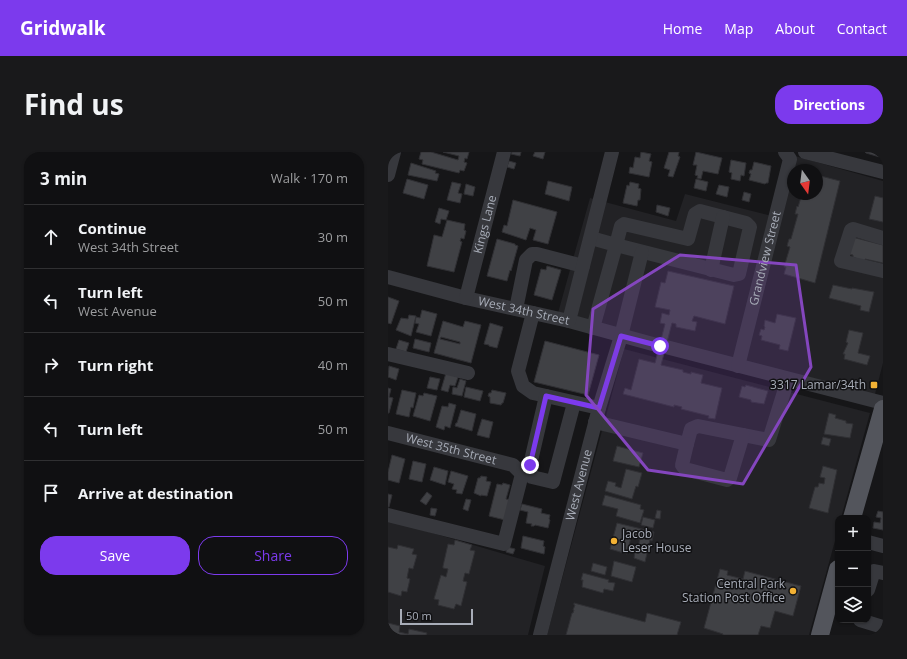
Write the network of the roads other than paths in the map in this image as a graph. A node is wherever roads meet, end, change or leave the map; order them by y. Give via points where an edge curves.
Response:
1 (394, 152) edge
2 (504, 152) edge
3 (612, 152) edge
4 (785, 152) edge
5 (804, 152) edge
6 (860, 159) edge
7 (883, 172) edge
8 (388, 175) edge
9 (723, 217) junction
10 (591, 238) junction
11 (883, 238) edge
12 (616, 245) junction
13 (642, 252) junction
14 (583, 266) junction
15 (711, 270) junction
16 (883, 271) edge
17 (388, 277) edge
18 (466, 298) junction
19 (516, 308) junction
20 (533, 313) junction
21 (569, 321) junction
22 (593, 328) junction
23 (621, 336) junction
24 (388, 354) edge
25 (738, 366) junction
26 (468, 373) dead end
27 (788, 379) junction
28 (546, 396) junction
29 (574, 402) junction
30 (883, 404) edge
31 (599, 408) junction
32 (883, 410) edge
33 (595, 422) junction
34 (388, 433) edge
35 (743, 435) junction
36 (687, 444) junction
37 (388, 514) edge
38 (853, 515) edge
39 (871, 543) edge
40 (883, 546) edge
41 (883, 573) edge
42 (835, 584) edge
43 (869, 587) edge
44 (870, 623) edge
45 (883, 627) edge
46 (540, 635) edge
47 (820, 635) edge

1 - 8 street
2 - 18 street, Kings Lane
3 - 10 street
4 - 25 street, Grandview Street via 790,159
5 - 6 street
6 - 7 street
9 - 12 street via 700,211 695,214 688,239 624,224 621,226
9 - 15 street
9 - 15 street via 746,223 750,227 739,274
10 - 12 street
10 - 14 street
11 - 16 street via 851,230 841,261
12 - 13 street
12 - 22 street
13 - 15 street
13 - 23 street, West Avenue
14 - 19 street via 532,254 526,260
14 - 21 street
17 - 18 street, West 34th Street
18 - 19 street, West 34th Street
19 - 20 street, West 34th Street
20 - 21 street, West 34th Street
20 - 28 street via 518,371 523,386 533,393
21 - 22 street, West 34th Street
22 - 23 street, West 34th Street
23 - 25 street, West 34th Street
23 - 31 street, West Avenue
24 - 26 street
25 - 27 street, West 34th Street
27 - 30 street, West 34th Street
27 - 35 street via 769,440
28 - 29 street
28 - 29 street via 530,470 532,477 553,482
29 - 31 street
31 - 33 street, West Avenue
32 - 38 main road
33 - 36 street
33 - 46 street, West Avenue
34 - 37 street, West 35th Street via 513,464 522,474 504,544
35 - 36 street via 698,426 692,429
35 - 36 street via 730,478 727,480 685,469 682,465
39 - 40 street
41 - 43 street via 874,570
42 - 47 main road
44 - 45 street

